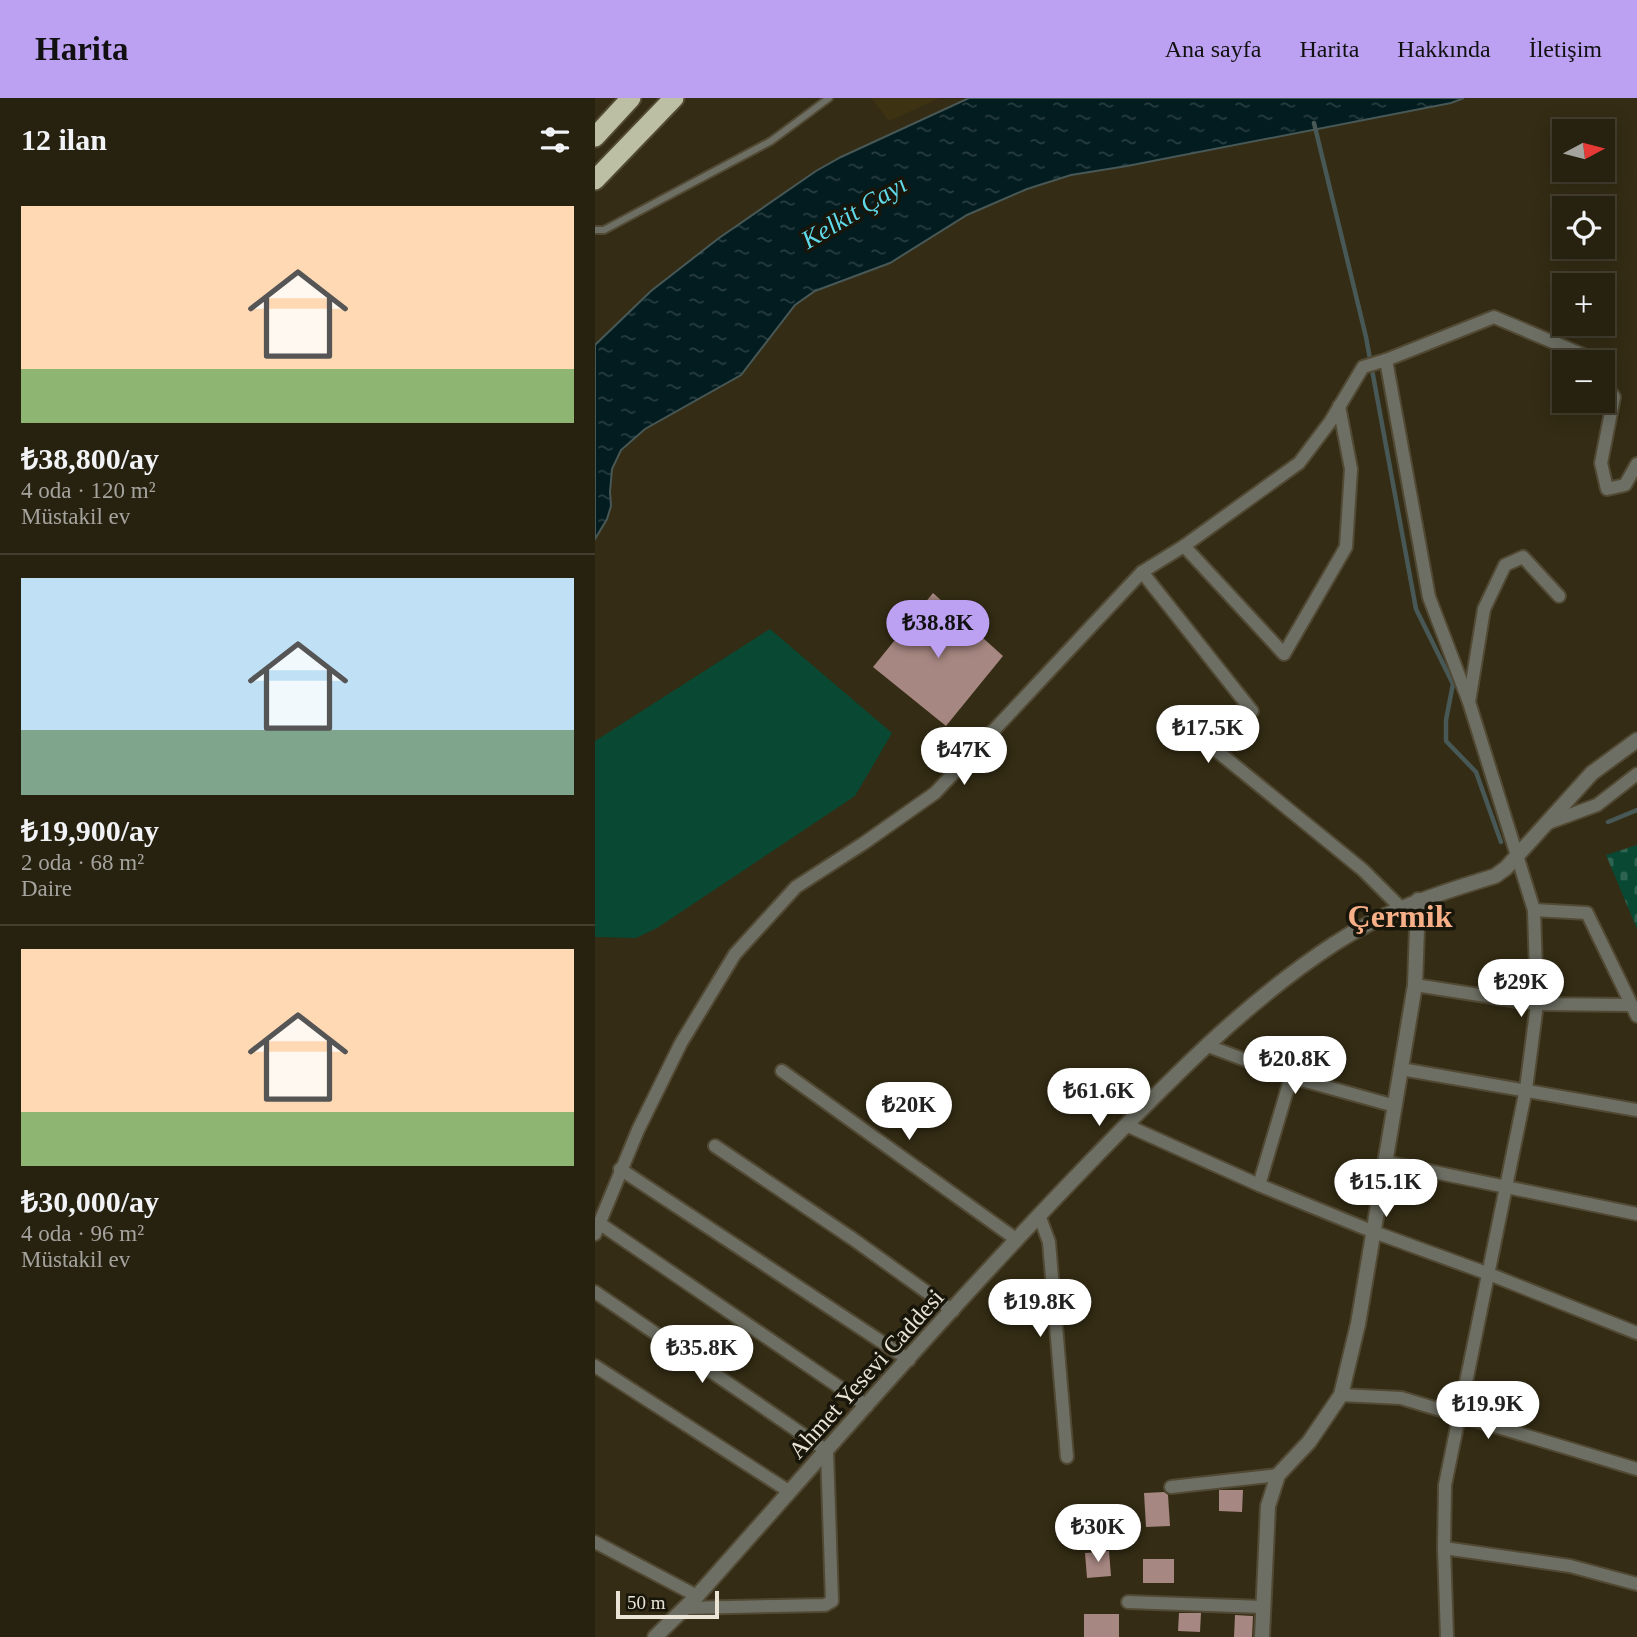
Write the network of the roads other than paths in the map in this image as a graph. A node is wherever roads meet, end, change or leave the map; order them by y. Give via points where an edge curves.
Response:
1 (674, 98) edge
2 (829, 98) edge
3 (629, 99) edge
4 (595, 137) edge
5 (595, 180) edge
6 (595, 230) edge
7 (1571, 350) edge
8 (1382, 362) junction
9 (1339, 406) junction
10 (1611, 413) edge
11 (1637, 464) edge
12 (1184, 546) junction
13 (1142, 572) junction
14 (1559, 596) dead end
15 (1469, 702) junction
16 (1637, 740) edge
17 (1637, 774) edge
18 (1548, 823) junction
19 (1518, 857) junction
20 (1418, 900) junction
21 (1400, 907) junction
22 (1534, 910) junction
23 (1415, 985) junction
24 (1537, 1004) junction
25 (1634, 1011) edge
26 (1208, 1046) junction
27 (1401, 1069) junction
28 (782, 1071) dead end
29 (1291, 1077) junction
30 (1526, 1089) junction
31 (1395, 1106) junction
32 (1637, 1110) edge
33 (1126, 1125) junction
34 (715, 1146) dead end
35 (1386, 1162) junction
36 (620, 1169) junction
37 (1259, 1185) junction
38 (1507, 1188) junction
39 (1637, 1214) edge
40 (1039, 1215) junction
41 (597, 1229) edge
42 (1374, 1232) junction
43 (1017, 1240) junction
44 (1489, 1274) junction
45 (595, 1292) edge
46 (953, 1311) junction
47 (1637, 1333) edge
48 (909, 1360) junction
49 (595, 1366) edge
50 (1341, 1395) junction
51 (867, 1406) junction
52 (1460, 1416) junction
53 (827, 1451) junction
54 (1067, 1457) dead end
55 (1637, 1469) edge
56 (1278, 1475) junction
57 (1171, 1487) dead end
58 (790, 1492) junction
59 (595, 1542) edge
60 (1444, 1548) junction
61 (1637, 1584) edge
62 (697, 1596) junction
63 (1128, 1602) dead end
64 (1263, 1607) junction
65 (685, 1608) junction
66 (655, 1637) edge
67 (1262, 1637) edge
68 (1447, 1637) edge

1 - 5 highway
2 - 6 lane via 771,141 604,230
3 - 4 highway
7 - 8 street via 1494,317
8 - 9 street via 1363,367
8 - 15 street via 1429,597
9 - 12 street via 1299,463
9 - 12 street via 1351,468 1346,547 1284,654
10 - 11 street via 1601,463 1607,489 1625,485
12 - 13 street
13 - 21 street via 1252,711 1212,747 1363,870
13 - 36 street via 935,793 796,887 735,954 681,1043
14 - 15 street via 1523,557 1505,565 1484,609
15 - 19 street
16 - 18 street, Ahmet Yesevi Caddesi via 1592,773
17 - 18 street via 1597,805
18 - 19 street, Ahmet Yesevi Caddesi
19 - 20 street, Ahmet Yesevi Caddesi via 1495,876
19 - 22 street
20 - 21 street, Ahmet Yesevi Caddesi
20 - 23 street
21 - 26 street, Ahmet Yesevi Caddesi via 1316,956
22 - 24 street
22 - 25 street via 1587,913
23 - 24 street
23 - 27 street
24 - 25 street
24 - 30 street
26 - 29 street
26 - 33 street, Ahmet Yesevi Caddesi
27 - 30 street
27 - 31 street
28 - 43 street
29 - 31 street
29 - 37 street
30 - 32 street
30 - 38 street
31 - 35 street
33 - 37 street
33 - 40 street, Ahmet Yesevi Caddesi
34 - 46 street
35 - 38 street
35 - 42 street
36 - 41 street
36 - 48 street
37 - 42 street
38 - 39 street
38 - 44 street
40 - 43 street, Ahmet Yesevi Caddesi
40 - 54 street via 1049,1242
41 - 51 street
42 - 44 street
42 - 50 street
43 - 46 street, Ahmet Yesevi Caddesi
44 - 47 street
44 - 52 street
45 - 53 street
46 - 48 street, Ahmet Yesevi Caddesi
48 - 51 street, Ahmet Yesevi Caddesi
49 - 58 street
50 - 52 street via 1401,1398
50 - 56 street via 1310,1442
51 - 53 street, Ahmet Yesevi Caddesi
52 - 55 street
52 - 60 street via 1445,1485
53 - 58 street, Ahmet Yesevi Caddesi
53 - 65 street via 832,1601 825,1605
56 - 57 street
56 - 64 street via 1268,1506
58 - 62 street, Ahmet Yesevi Caddesi
59 - 62 street
60 - 61 street via 1570,1566
60 - 68 street
62 - 65 street, Ahmet Yesevi Caddesi
63 - 64 street
64 - 67 street
65 - 66 street, Ahmet Yesevi Caddesi

